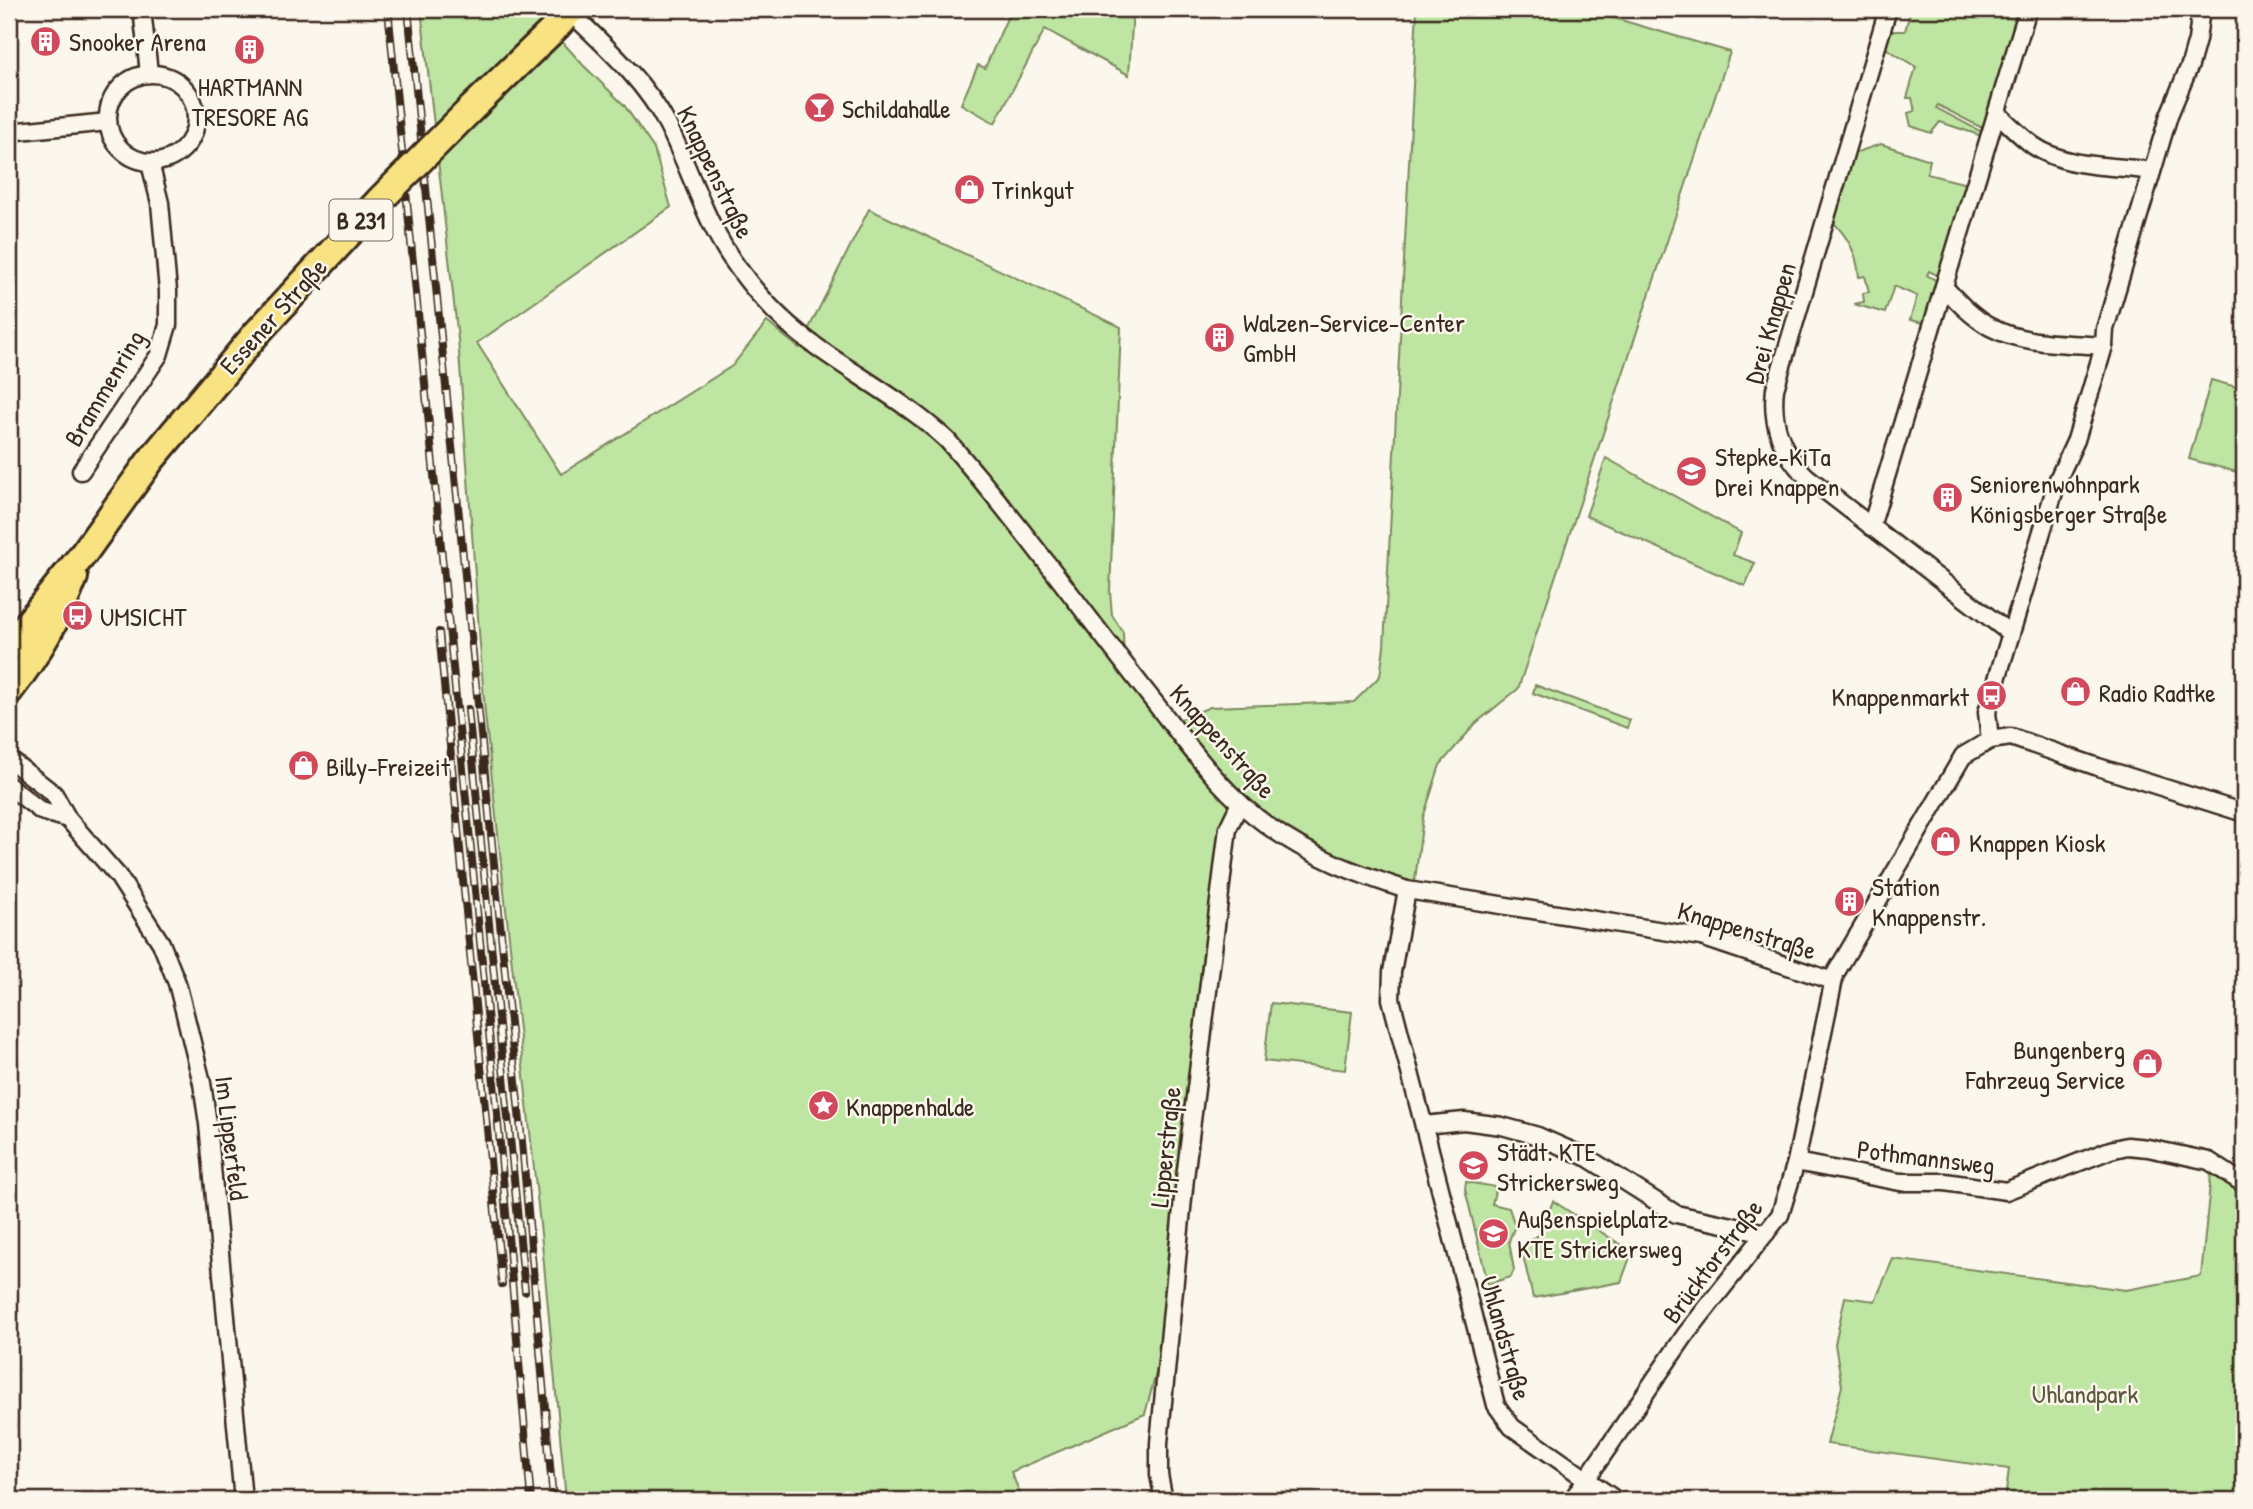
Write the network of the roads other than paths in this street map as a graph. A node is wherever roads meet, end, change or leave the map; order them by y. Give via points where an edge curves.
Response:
1 (142, 9) edge
2 (1888, 9) edge
3 (2028, 9) edge
4 (571, 10) edge
5 (2198, 10) edge
6 (149, 73) junction
7 (1997, 113) junction
8 (108, 122) junction
9 (9, 132) edge
10 (150, 163) junction
11 (2152, 171) junction
12 (1944, 288) junction
13 (2104, 346) junction
14 (81, 471) dead end
15 (1871, 527) junction
16 (84, 553) junction
17 (2011, 634) junction
18 (9, 647) edge
19 (9, 691) edge
20 (1990, 740) junction
21 (9, 759) edge
22 (9, 786) edge
23 (1240, 803) junction
24 (2244, 813) edge
25 (68, 819) junction
26 (1408, 890) junction
27 (1833, 981) junction
28 (1423, 1125) junction
29 (1796, 1162) junction
30 (2244, 1184) edge
31 (1766, 1233) junction
32 (1586, 1479) junction
33 (243, 1500) edge
34 (1164, 1500) edge
35 (1572, 1500) edge
36 (1616, 1500) edge

1 - 6 street
2 - 15 street, Drei Knappen via 1773,401 1778,436 1796,467
3 - 7 street
4 - 16 main road, Essener Straße / B 231, bridge via 379,201 256,334 150,461
4 - 23 street, Knappenstraße via 648,93 738,269 792,327 947,440 1176,732
5 - 11 street via 2200,28 2194,52
6 - 8 street via 132,78 118,91
6 - 10 street via 170,78 185,89 196,120 183,148 170,158
7 - 11 street via 2034,146 2054,156
7 - 12 street
8 - 9 street
8 - 10 street via 125,153
10 - 14 street, Brammenring via 160,203 168,325 159,355
11 - 13 street via 2105,329
12 - 13 street via 1982,322 2010,334
12 - 15 street
13 - 17 street
15 - 17 street, Drei Knappen
16 - 18 main road, Essener Straße / B 231
16 - 19 main road, Essener Straße / B 231 via 58,617
17 - 20 street via 1987,712
20 - 24 street via 2011,737
20 - 27 street, Knappenstraße via 1959,761
21 - 25 street, Im Lipperfeld via 54,794
22 - 25 street, Im Lipperfeld via 41,811
23 - 26 street, Knappenstraße via 1315,855
23 - 34 street, Lipperstraße via 1228,828 1185,1178 1159,1443
25 - 33 street, Im Lipperfeld via 113,869 143,912 165,953 184,1010 208,1124
26 - 27 street, Knappenstraße via 1701,937
26 - 28 street, Uhlandstraße via 1390,990
27 - 29 street, Brücktorstraße
28 - 31 street via 1464,1121 1538,1136 1588,1158 1676,1214
28 - 32 street, Uhlandstraße via 1496,1405 1512,1427
29 - 30 street, Pothmannsweg via 1900,1182 1944,1182 2006,1191 2127,1146 2209,1161
29 - 31 street, Brücktorstraße via 1783,1208
31 - 32 street, Brücktorstraße via 1686,1334
32 - 35 street, Brücktorstraße
32 - 36 street, Uhlandstraße

